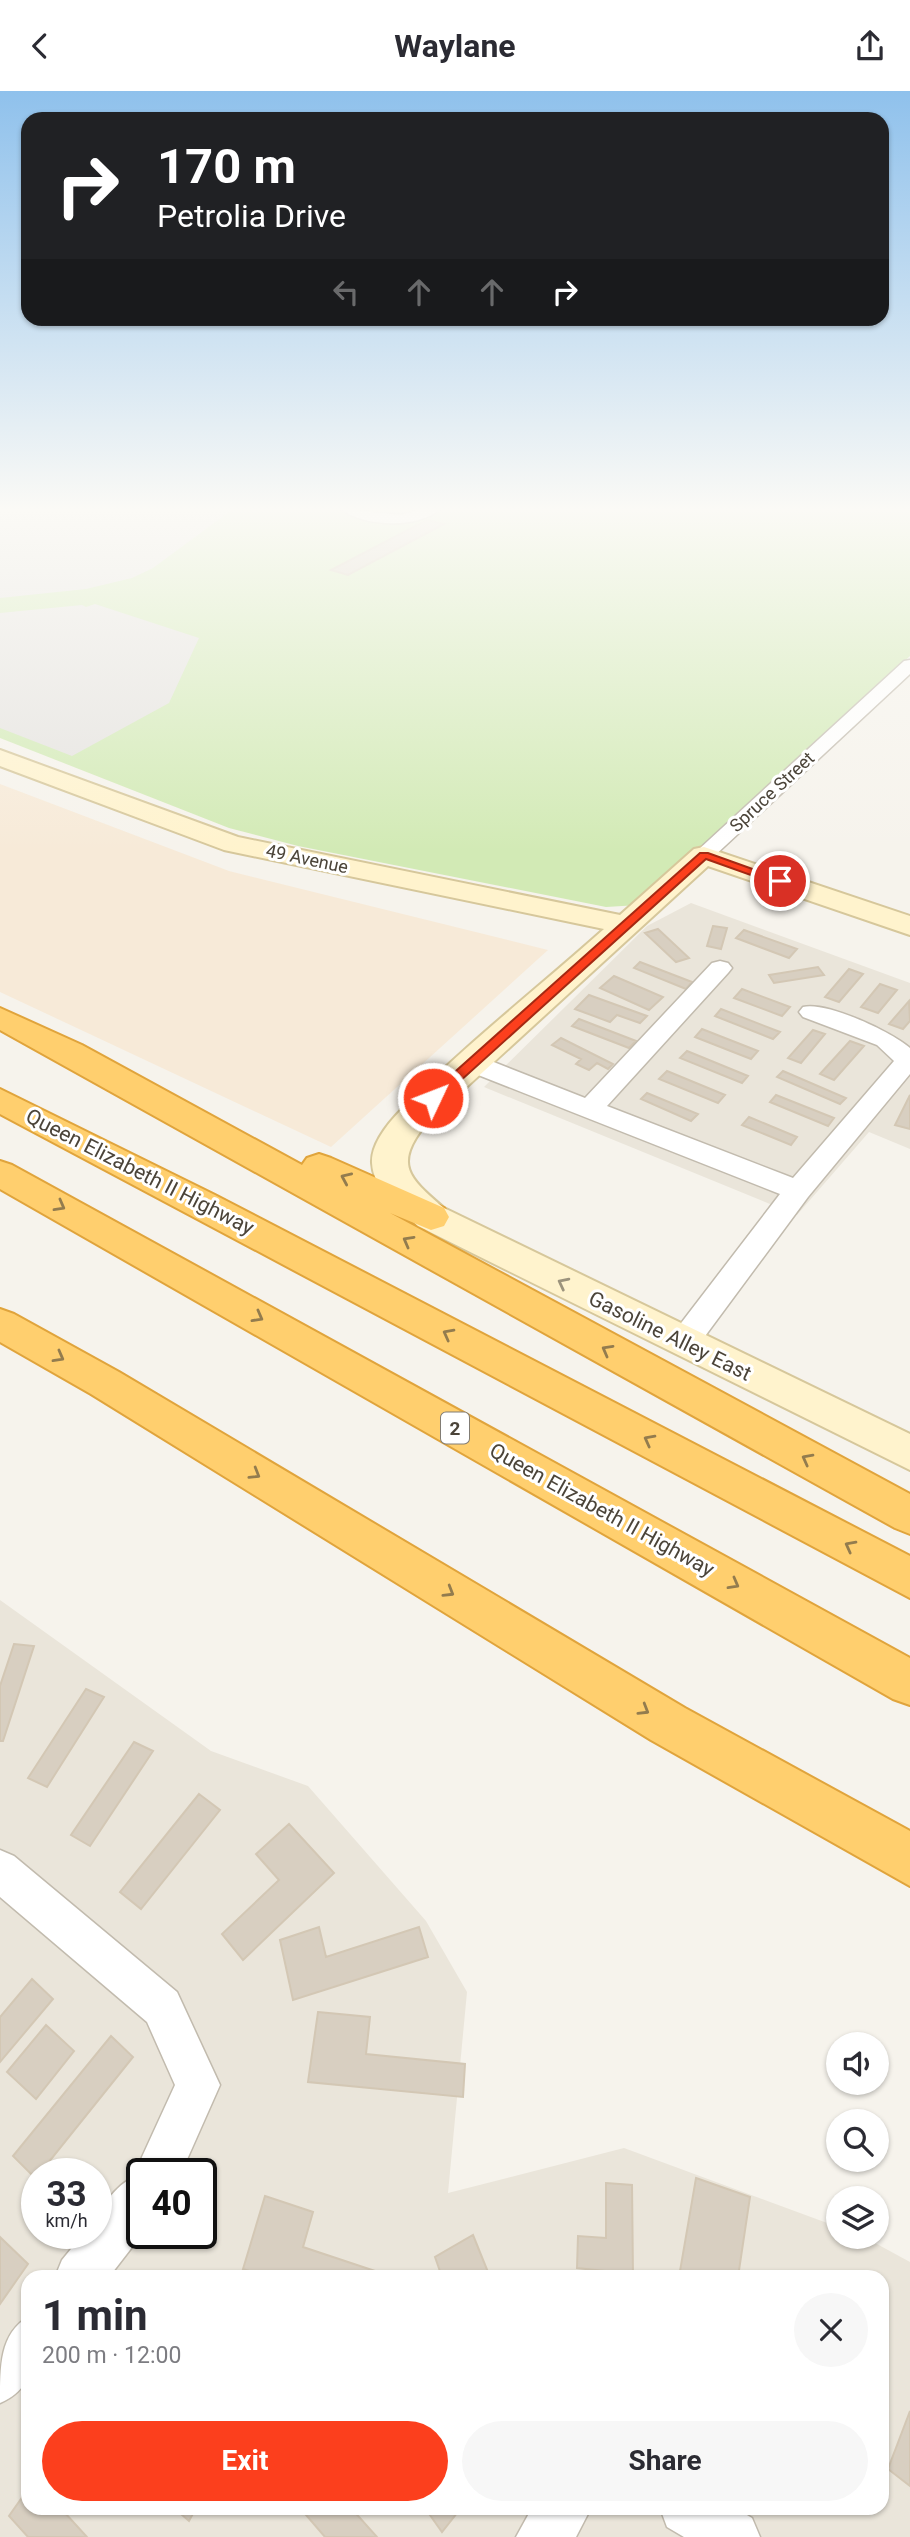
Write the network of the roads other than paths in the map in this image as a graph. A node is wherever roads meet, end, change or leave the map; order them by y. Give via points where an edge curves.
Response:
1 (910, 665) edge
2 (0, 757) edge
3 (704, 855) junction
4 (624, 925) junction
5 (910, 926) edge
6 (720, 968) dead end
7 (811, 1012) dead end
8 (0, 1018) edge
9 (49, 1042) junction
10 (908, 1061) edge
11 (472, 1063) junction
12 (0, 1100) edge
13 (590, 1108) junction
14 (0, 1173) edge
15 (798, 1190) junction
16 (431, 1217) junction
17 (0, 1324) edge
18 (683, 1343) junction
19 (910, 1454) edge
20 (910, 1515) edge
21 (910, 1579) edge
22 (910, 1683) edge
23 (910, 1860) edge
24 (0, 1870) edge
25 (165, 2158) edge
26 (126, 2217) edge
27 (85, 2270) edge
28 (21, 2351) edge
29 (0, 2378) edge
30 (560, 2515) edge
31 (697, 2515) edge
32 (543, 2537) edge
33 (733, 2537) edge

1 - 3 street, Spruce Street
2 - 4 street, 49 Avenue via 233,844
3 - 4 street, Spruce Street
3 - 5 street
4 - 11 street, Spruce Street
6 - 13 street
7 - 10 street via 886,1040
8 - 9 highway
16 -> 9 highway
20 -> 9 highway
10 - 15 street
11 - 13 street
11 - 16 street, Spruce Street via 414,1116 394,1145 388,1171 394,1183
21 -> 12 highway, Queen Elizabeth II Highway
13 - 15 street
14 -> 22 highway, Queen Elizabeth II Highway / 2
15 - 18 street
18 -> 16 street, Gasoline Alley East
17 -> 23 highway via 668,1724
18 - 19 street, Gasoline Alley East
24 - 25 street via 162,2007 198,2085
26 - 27 street
28 - 29 street
30 - 32 street
31 - 33 street

